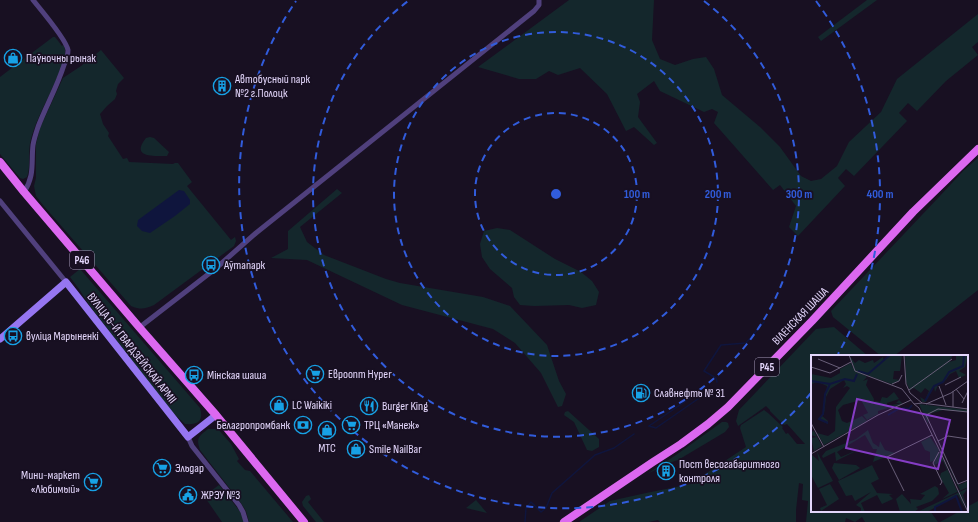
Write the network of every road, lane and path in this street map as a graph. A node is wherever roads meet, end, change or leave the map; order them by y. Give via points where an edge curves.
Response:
1 (33, 0) edge
2 (539, 2) edge
3 (978, 149) edge
4 (0, 162) edge
5 (24, 192) junction
6 (0, 201) edge
7 (66, 282) junction
8 (140, 327) junction
9 (0, 339) edge
10 (216, 415) junction
11 (188, 437) junction
12 (246, 522) edge
13 (304, 522) edge
14 (564, 522) edge

1 - 5 street via 53,25 68,51 61,76 33,143 32,170
2 - 8 street via 534,10
3 - 14 main road, ВІЛЕНСКАЯ ШАША / Р45 via 913,212 728,407 681,444
4 - 5 main road, Р46
5 - 8 main road, Р46
6 - 7 street, ВУЛІЦА 6-Й ГВАРДЗЕЙСКАЙ АРМІІ
7 - 9 street
7 - 11 street, ВУЛІЦА 6-Й ГВАРДЗЕЙСКАЙ АРМІІ
8 - 10 main road, Р46
10 - 11 street
10 - 13 main road, Р46
11 - 12 street, ВУЛІЦА 6-Й ГВАРДЗЕЙСКАЙ АРМІІ via 192,446 239,505

